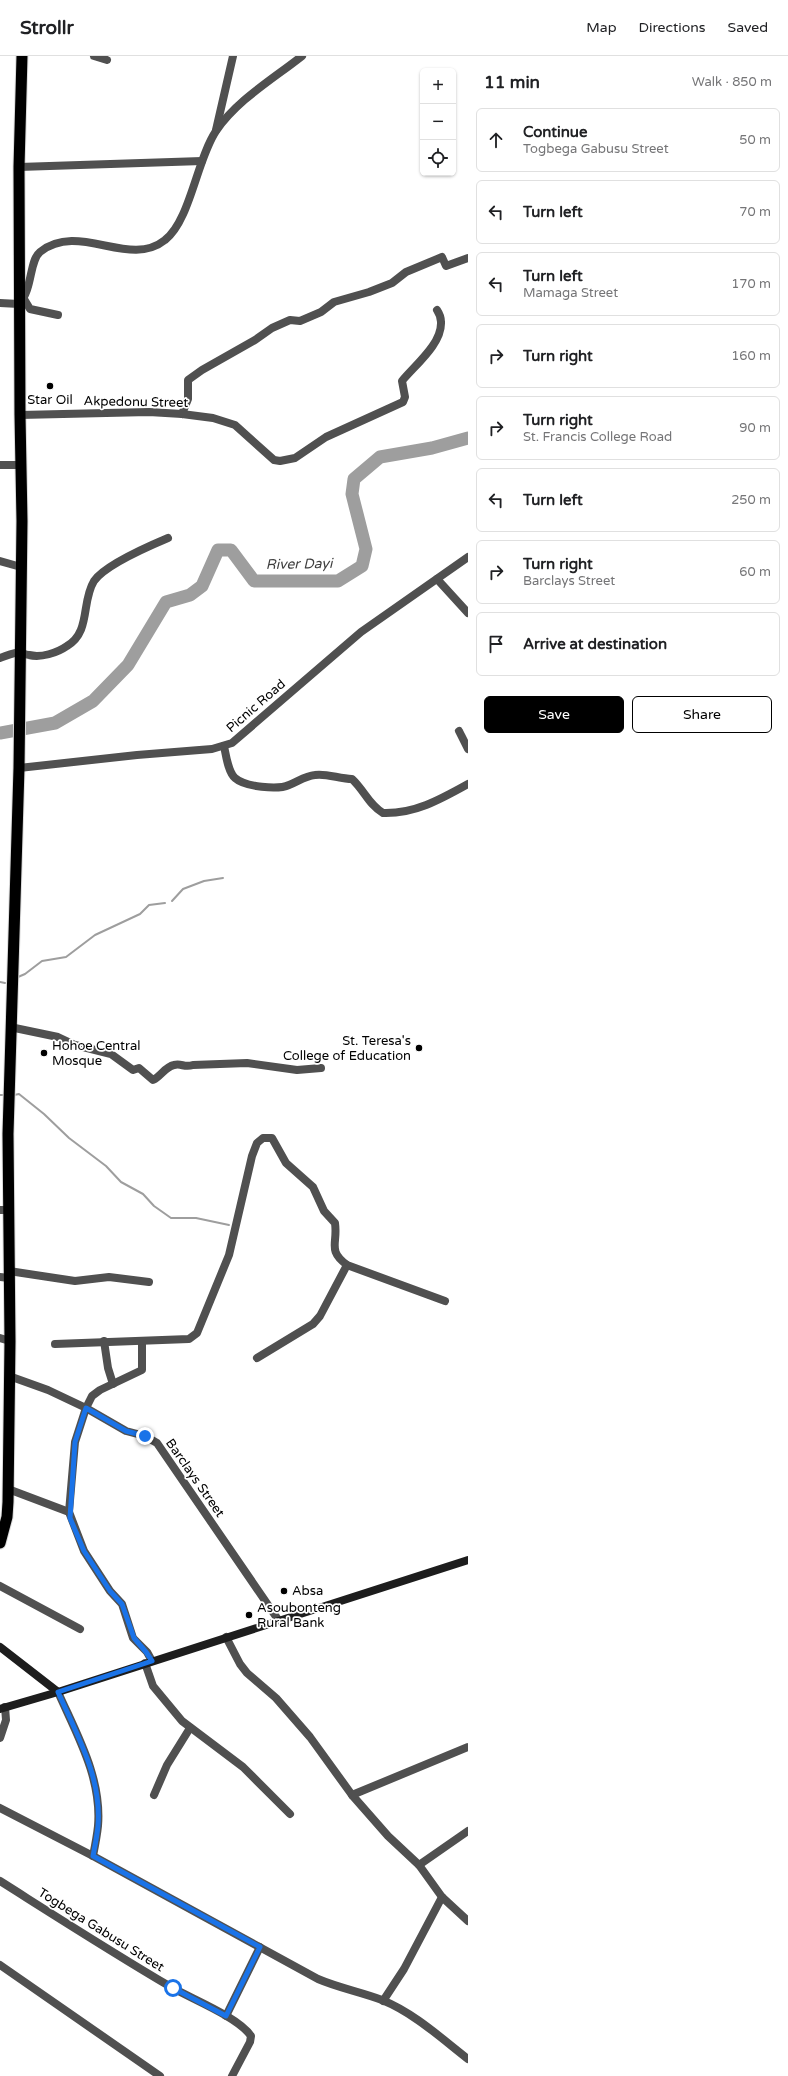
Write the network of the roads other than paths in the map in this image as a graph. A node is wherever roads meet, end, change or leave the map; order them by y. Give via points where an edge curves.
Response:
1 (22, 56) edge
2 (94, 56) edge
3 (233, 56) edge
4 (302, 56) edge
5 (107, 60) dead end
6 (215, 132) junction
7 (202, 161) junction
8 (19, 167) junction
9 (468, 258) edge
10 (21, 302) junction
11 (0, 303) edge
12 (437, 310) dead end
13 (58, 315) dead end
14 (182, 414) junction
15 (20, 415) junction
16 (0, 465) edge
17 (21, 465) junction
18 (168, 538) dead end
19 (468, 558) edge
20 (0, 562) edge
21 (21, 567) junction
22 (437, 579) junction
23 (468, 614) edge
24 (20, 652) junction
25 (0, 658) edge
26 (459, 731) dead end
27 (224, 746) junction
28 (468, 749) edge
29 (19, 768) junction
30 (468, 784) edge
31 (10, 1026) junction
32 (321, 1068) dead end
33 (4, 1210) edge
34 (347, 1265) junction
35 (6, 1276) edge
36 (149, 1282) dead end
37 (444, 1301) dead end
38 (5, 1339) edge
39 (142, 1340) junction
40 (104, 1341) junction
41 (55, 1344) dead end
42 (257, 1358) dead end
43 (10, 1376) junction
44 (112, 1384) junction
45 (86, 1408) junction
46 (8, 1489) junction
47 (69, 1512) junction
48 (0, 1544) edge
49 (468, 1560) edge
50 (0, 1586) edge
51 (279, 1621) junction
52 (80, 1629) dead end
53 (226, 1637) junction
54 (0, 1646) edge
55 (148, 1662) junction
56 (58, 1692) junction
57 (2, 1708) edge
58 (190, 1728) junction
59 (0, 1738) edge
60 (468, 1747) edge
61 (154, 1795) dead end
62 (352, 1795) junction
63 (0, 1808) edge
64 (290, 1814) dead end
65 (468, 1831) edge
66 (93, 1856) junction
67 (420, 1865) junction
68 (0, 1881) edge
69 (442, 1897) junction
70 (468, 1921) edge
71 (260, 1947) junction
72 (0, 1965) edge
73 (383, 2001) junction
74 (226, 2016) junction
75 (468, 2060) edge
76 (160, 2076) edge
77 (232, 2076) edge

1 - 8 highway
2 - 5 street
3 - 6 street
4 - 6 street via 244,101
6 - 7 street
7 - 8 street
7 - 10 street via 179,222 165,240 154,246 130,250 82,241 61,242 49,246 36,258 30,284
8 - 10 highway
9 - 14 street via 446,266 442,256 406,272 392,283 334,302 321,312 300,321 290,320 272,328 188,380 188,398
10 - 11 street
10 - 13 street via 30,309
10 - 15 highway
12 - 14 street, Akpedonu Street via 441,321 440,332 435,342 402,380 405,397 403,402 326,437 295,458 274,460 235,425 213,418
14 - 15 street, Akpedonu Street via 134,412
15 - 17 highway
16 - 17 street
17 - 21 highway
18 - 24 street via 117,563 94,581 81,633 67,647 44,655 30,656
19 - 22 street, Picnic Road
20 - 21 street
21 - 24 highway
22 - 23 street
22 - 27 street, Picnic Road via 361,632 232,743
24 - 25 street
24 - 29 highway
26 - 28 street
27 - 29 street, Picnic Road
27 - 30 street via 233,775 242,782 277,788 317,774 352,779 369,803 383,813 410,811
29 - 31 highway
31 - 32 street via 58,1037 75,1045 111,1054 133,1070 139,1068 153,1080 160,1077 168,1067 176,1064 185,1067 242,1063 291,1070
31 - 33 highway
33 - 35 highway
34 - 37 street
34 - 39 street via 335,1254 335,1223 324,1211 313,1187 286,1163 272,1138 263,1138 257,1143 252,1156 227,1263 197,1333 189,1339
34 - 42 street via 320,1316 313,1324
35 - 36 street via 75,1281 109,1277
35 - 38 highway
38 - 43 highway
39 - 40 street
39 - 44 street via 142,1370
40 - 41 street
40 - 44 street
43 - 45 street, Barclays Street
43 - 46 highway
44 - 45 street via 96,1393
45 - 47 street via 75,1442
45 - 51 street, Barclays Street via 126,1431 145,1436 157,1443
46 - 47 street
46 - 48 highway via 7,1517
47 - 55 street via 84,1551 110,1591 122,1604 134,1638 146,1652
49 - 51 main road
50 - 52 street
51 - 53 main road
53 - 55 main road
53 - 62 street via 247,1674 276,1698 310,1737
54 - 56 main road
55 - 56 main road
55 - 58 street via 157,1693
56 - 57 main road
56 - 66 street via 94,1779 98,1826
57 - 59 street via 6,1720
58 - 61 street via 167,1765
58 - 64 street via 243,1767
60 - 62 street
62 - 67 street via 388,1836
63 - 66 street
65 - 67 street
66 - 71 street
67 - 69 street
68 - 74 street, Togbega Gabusu Street via 166,1984
69 - 70 street
69 - 73 street via 404,1969
71 - 73 street via 334,1986
71 - 74 street
72 - 76 street
73 - 75 street via 420,2022
74 - 77 street, Togbega Gabusu Street via 251,2036

